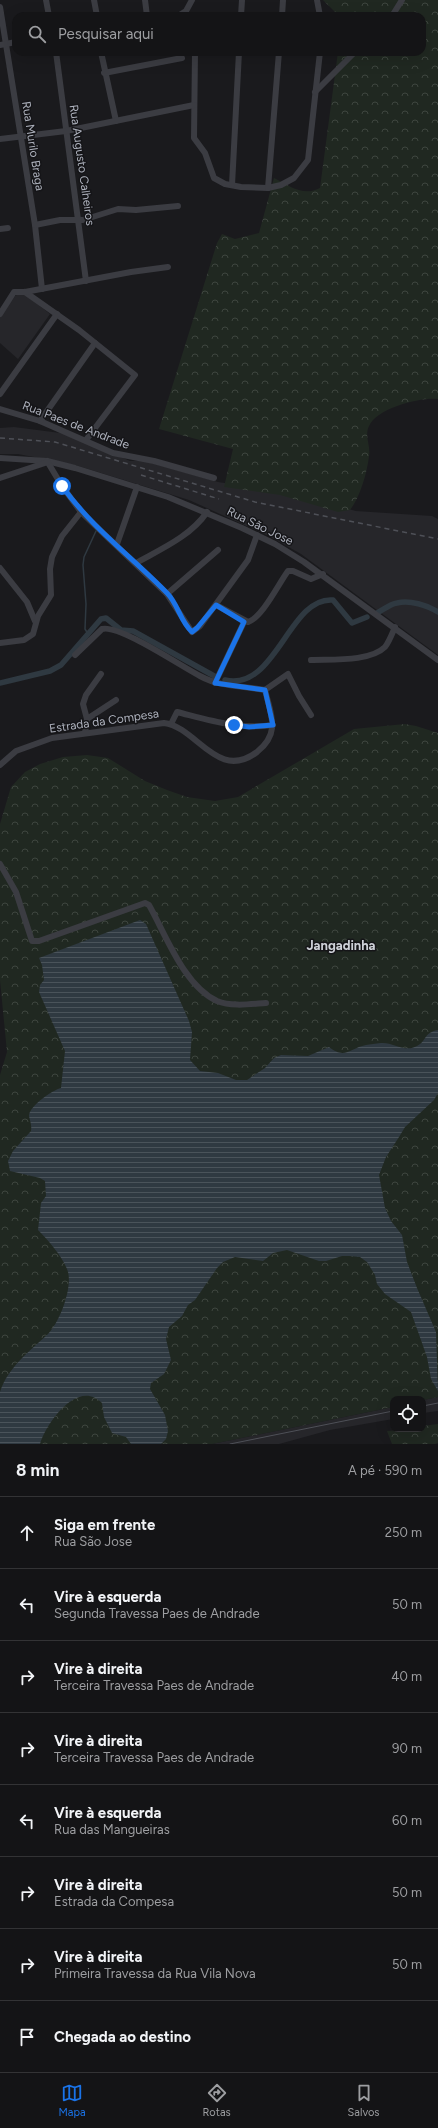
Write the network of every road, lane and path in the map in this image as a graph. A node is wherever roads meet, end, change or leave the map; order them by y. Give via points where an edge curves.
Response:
1 (46, 0) edge
2 (94, 0) edge
3 (145, 0) edge
4 (192, 0) edge
5 (242, 0) edge
6 (283, 0) edge
7 (317, 0) edge
8 (402, 0) edge
9 (0, 7) edge
10 (48, 12) edge
11 (96, 12) edge
12 (146, 12) edge
13 (184, 12) edge
14 (241, 12) edge
15 (282, 12) edge
16 (319, 12) edge
17 (394, 12) edge
18 (3, 45) edge
19 (57, 56) edge
20 (102, 56) edge
21 (194, 56) edge
22 (239, 56) edge
23 (279, 56) edge
24 (320, 56) edge
25 (351, 56) edge
26 (182, 58) dead end
27 (104, 73) junction
28 (315, 92) junction
29 (194, 105) junction
30 (116, 121) junction
31 (66, 131) junction
32 (19, 136) junction
33 (0, 139) edge
34 (232, 185) junction
35 (268, 188) junction
36 (178, 206) dead end
37 (79, 221) junction
38 (35, 225) junction
39 (8, 228) dead end
40 (0, 229) edge
41 (168, 267) dead end
42 (86, 281) junction
43 (42, 289) junction
44 (25, 292) junction
45 (0, 314) edge
46 (57, 314) junction
47 (95, 343) junction
48 (0, 394) edge
49 (0, 409) edge
50 (40, 421) junction
51 (86, 440) junction
52 (0, 458) edge
53 (48, 462) junction
54 (0, 478) edge
55 (214, 478) dead end
56 (137, 487) junction
57 (81, 512) junction
58 (207, 512) junction
59 (257, 535) junction
60 (116, 544) junction
61 (218, 550) dead end
62 (136, 563) junction
63 (0, 568) edge
64 (323, 574) junction
65 (167, 594) junction
66 (216, 605) junction
67 (244, 622) junction
68 (36, 625) junction
69 (394, 627) junction
70 (0, 643) edge
71 (75, 655) dead end
72 (311, 660) dead end
73 (438, 660) edge
74 (101, 674) dead end
75 (215, 683) junction
76 (265, 690) junction
77 (116, 700) dead end
78 (311, 715) dead end
79 (87, 720) junction
80 (171, 724) junction
81 (273, 725) junction
82 (85, 733) junction
83 (0, 765) edge
84 (0, 864) edge
85 (266, 1003) dead end

1 - 10 street
2 - 11 street
3 - 12 street
4 - 13 street
5 - 14 street
6 - 15 street
7 - 16 street
8 - 17 street
9 - 18 street, Rua Murilo Braga
18 - 32 street, Rua Murilo Braga
19 - 31 street, Rua Augusto Calheiros
20 - 27 street
21 - 29 street
22 - 34 street
23 - 35 street
24 - 28 street
25 - 28 street
26 - 27 street
27 - 30 street
28 - 35 street via 312,140 305,167 289,182
29 - 30 street
29 - 34 street via 194,132 214,178
30 - 31 street
31 - 32 street
31 - 37 street, Rua Augusto Calheiros
32 - 33 street
32 - 38 street, Rua Murilo Braga
34 - 35 street
36 - 37 street via 118,209
37 - 38 street via 60,220
37 - 42 street, Rua Augusto Calheiros
38 - 43 street, Rua Murilo Braga
39 - 40 street
41 - 42 street
42 - 43 street
43 - 44 street
44 - 45 street via 14,292
44 - 46 street
46 - 47 street
46 - 48 street
47 - 50 street
47 - 51 street via 135,375
49 - 50 street, Rua Paes de Andrade
50 - 51 street, Rua Paes de Andrade
51 - 55 street, Rua Paes de Andrade via 122,455
52 - 53 street, Rua São Jose
53 - 54 street
53 - 56 street, Rua São Jose
53 - 57 street
56 - 58 street, Rua São Jose
56 - 60 street
57 - 60 street
57 - 68 street via 62,536 52,557 51,595 40,610
58 - 59 street, Rua São Jose
58 - 62 street via 187,533
59 - 64 street, Rua São Jose via 292,553
59 - 66 street via 248,560
60 - 62 street
61 - 65 street
62 - 65 street
63 - 68 street via 27,602 34,614
64 - 67 street via 311,579 293,570 288,571 255,618
64 - 69 street, Rua São Jose
65 - 66 street via 187,627 193,632
66 - 67 street
67 - 75 street
68 - 70 street via 33,634 24,640
69 - 72 street via 385,646 372,654 352,658
69 - 73 street, Rua São Jose
71 - 75 street via 102,629 109,628
74 - 79 street via 86,695 83,704
75 - 76 street
76 - 78 street via 288,674 298,696
76 - 81 street
77 - 79 street
79 - 82 street
80 - 81 street via 177,712 234,725
80 - 81 street, Estrada da Compesa via 215,756 232,760 246,758 262,748 270,737
80 - 82 street, Estrada da Compesa via 149,724
82 - 83 street, Estrada da Compesa via 52,738 26,746
84 - 85 street via 16,892 29,936 34,942 145,903 149,905 171,948 194,982 206,994 218,1001 233,1004

